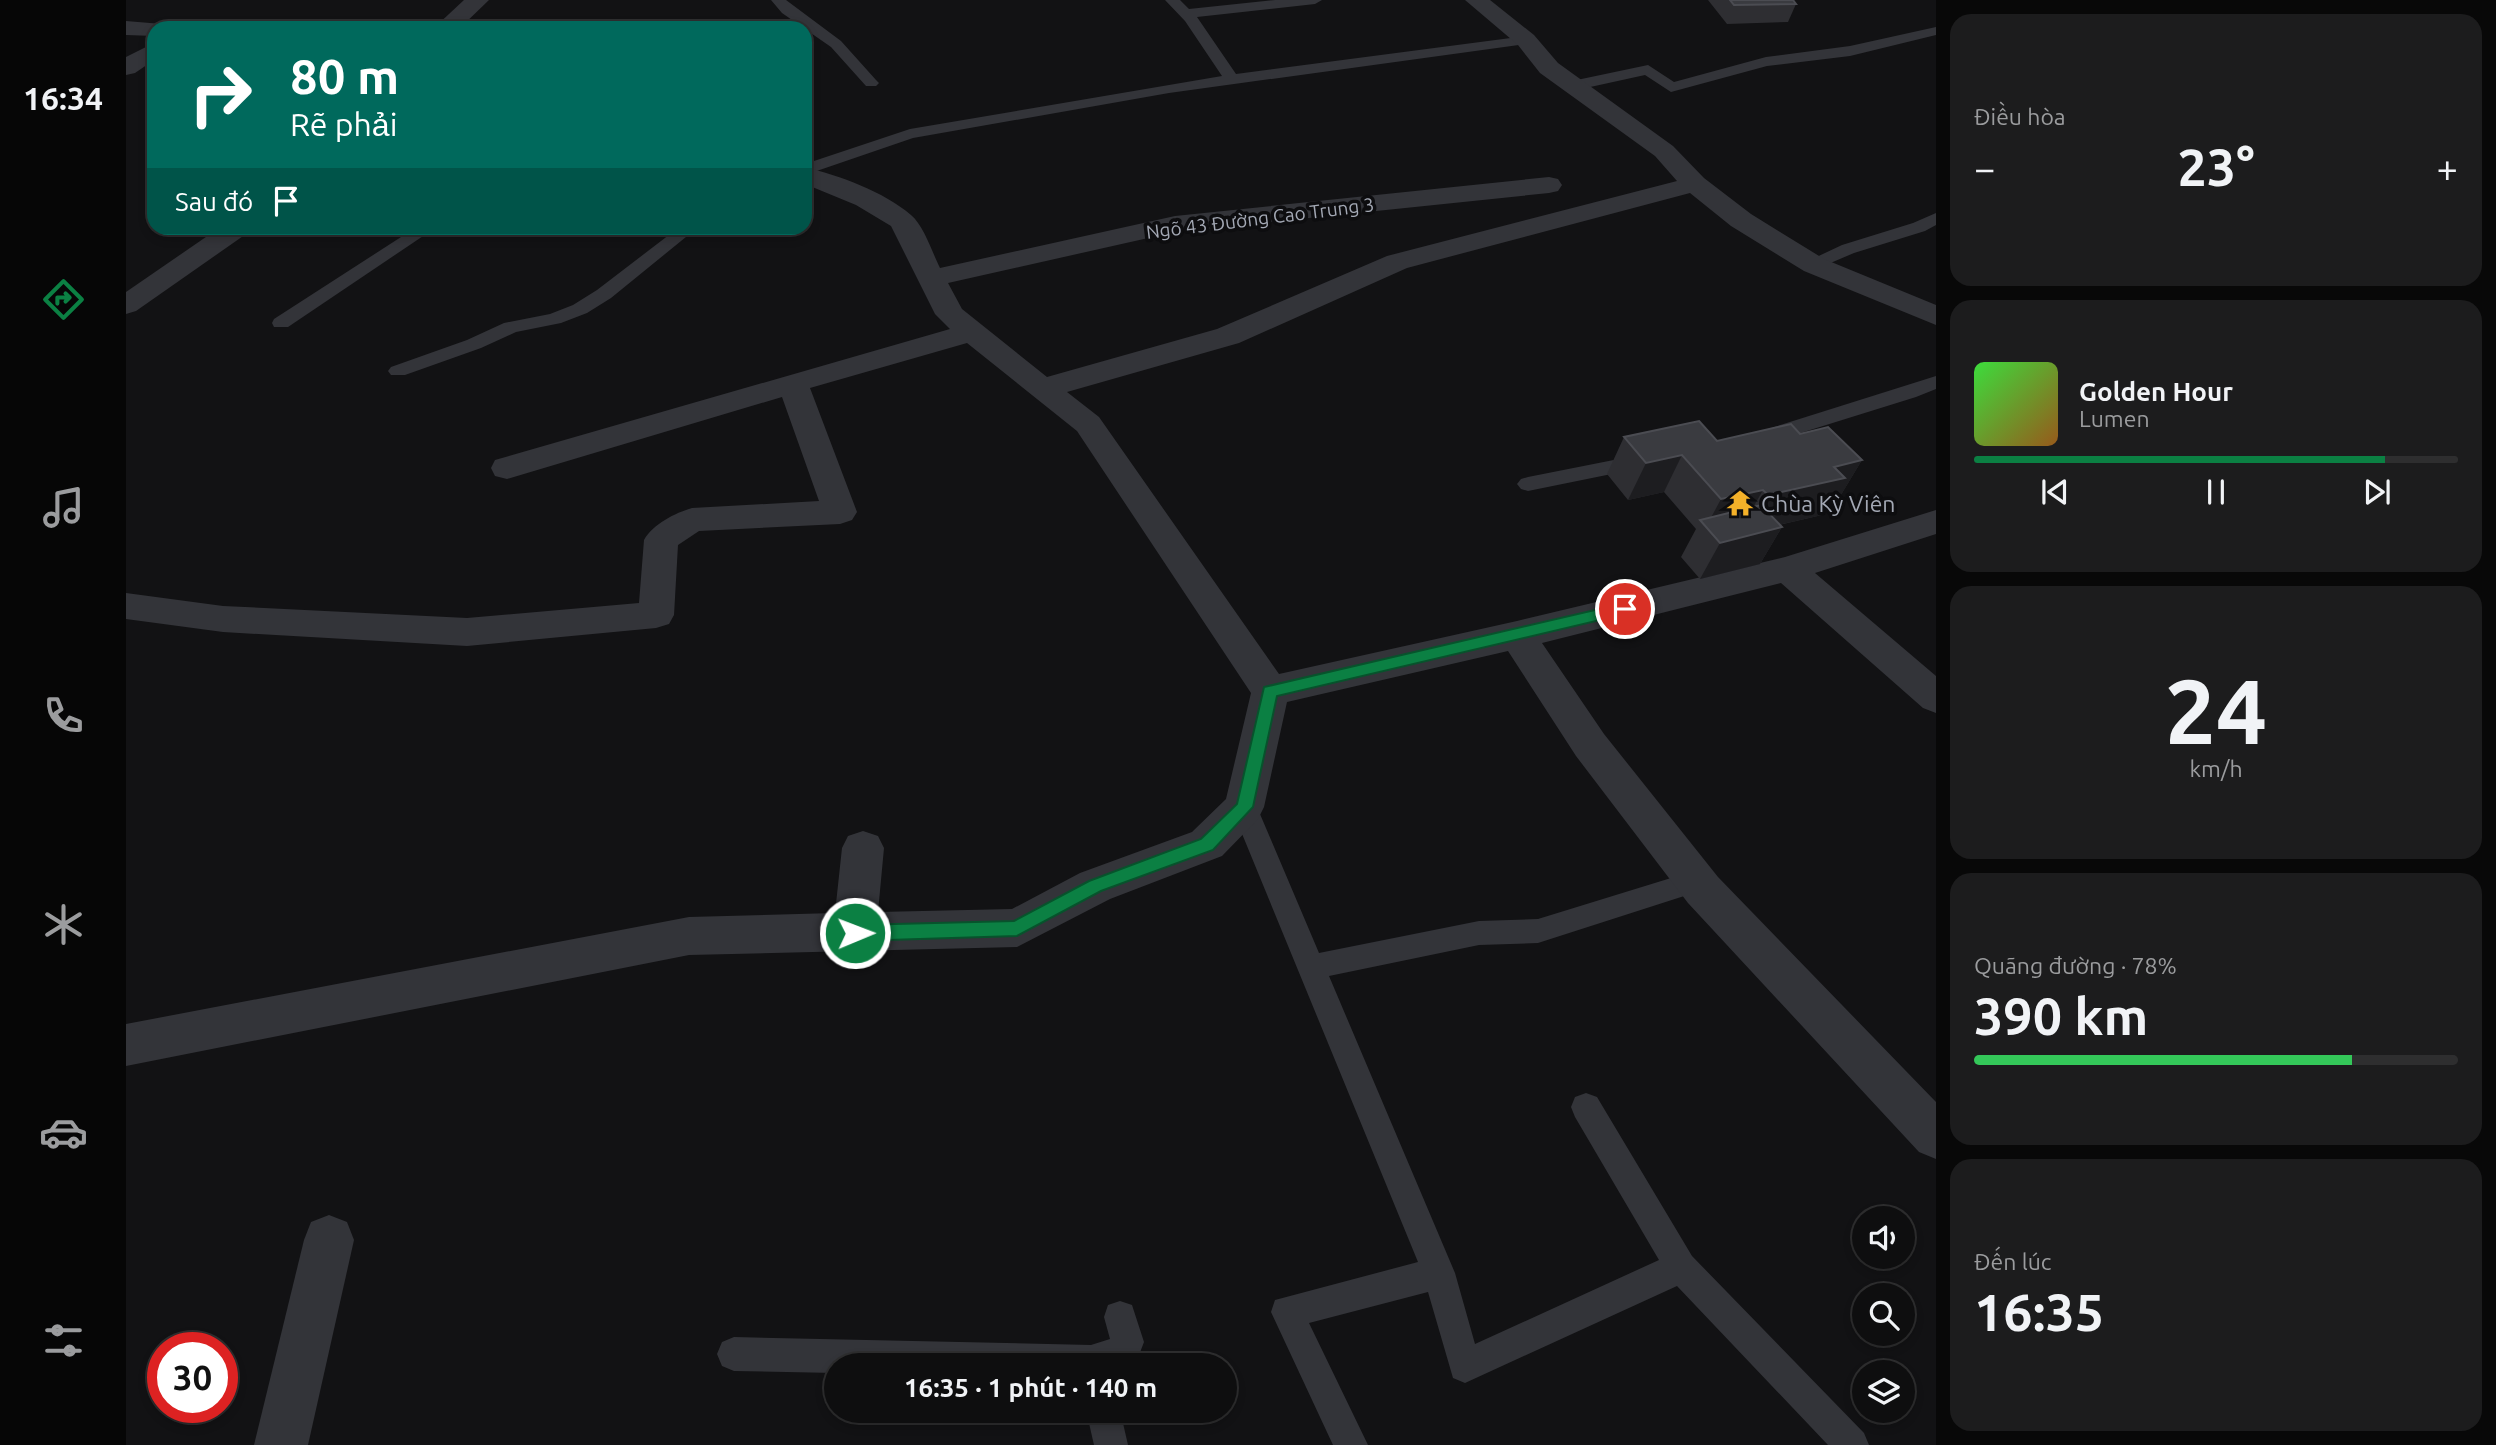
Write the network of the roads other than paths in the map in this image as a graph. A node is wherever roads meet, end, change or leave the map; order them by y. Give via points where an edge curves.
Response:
1 (478, 0) edge
2 (778, 0) edge
3 (1172, 0) edge
4 (1315, 0) edge
5 (1476, 0) edge
6 (1186, 14) junction
7 (454, 21) edge
8 (800, 21) edge
9 (126, 28) edge
10 (147, 29) edge
11 (1936, 31) edge
12 (812, 32) edge
13 (1526, 40) junction
14 (147, 54) edge
15 (126, 68) edge
16 (1232, 79) junction
17 (871, 83) dead end
18 (1572, 86) junction
19 (812, 168) edge
20 (812, 177) edge
21 (1695, 184) junction
22 (1549, 185) dead end
23 (1936, 218) edge
24 (226, 235) edge
25 (415, 235) edge
26 (679, 235) edge
27 (1814, 265) junction
28 (932, 278) junction
29 (126, 305) edge
30 (1936, 316) edge
31 (281, 323) dead end
32 (972, 332) junction
33 (398, 371) dead end
34 (1936, 382) edge
35 (793, 383) junction
36 (1042, 389) junction
37 (1744, 442) edge
38 (1663, 458) edge
39 (507, 468) dead end
40 (1528, 484) dead end
41 (1936, 522) edge
42 (1787, 569) junction
43 (126, 606) edge
44 (1517, 635) junction
45 (1270, 691) junction
46 (1936, 698) edge
47 (1244, 807) junction
48 (863, 848) dead end
49 (1697, 881) junction
50 (855, 933) junction
51 (1311, 967) junction
52 (126, 1045) edge
53 (1586, 1108) dead end
54 (1936, 1136) edge
55 (329, 1240) dead end
56 (1681, 1267) junction
57 (1439, 1273) junction
58 (1119, 1317) dead end
59 (1119, 1353) edge
60 (734, 1354) dead end
61 (824, 1357) edge
62 (1106, 1423) edge
63 (281, 1445) edge
64 (1111, 1445) edge
65 (1351, 1445) edge
66 (1852, 1445) edge

1 - 7 street
2 - 8 lane
3 - 6 lane
4 - 6 lane
5 - 13 street
6 - 16 lane
9 - 10 street
11 - 18 lane via 1850,51 1766,62 1671,87 1648,70
12 - 17 lane via 836,44
13 - 16 lane
13 - 18 street via 1549,68
14 - 15 street
16 - 19 lane via 910,134
18 - 21 street via 1664,151
20 - 28 street via 866,199 902,221
21 - 27 street via 1741,220
21 - 36 street via 1397,262 1228,336
22 - 28 street, Ngõ 43 Đường Cao Trung 3 via 1175,224
23 - 27 lane
24 - 29 street
25 - 31 lane
26 - 33 lane via 580,309 511,327
27 - 30 street
28 - 32 street via 950,314
32 - 35 street
32 - 36 street
34 - 37 lane
35 - 39 street
35 - 43 street via 840,512 692,520 661,540 656,615 467,632 223,619
36 - 45 street via 1088,424
38 - 40 lane
41 - 42 street
42 - 44 street
42 - 46 street
44 - 45 street
44 - 49 street via 1590,746
45 - 47 street
47 - 50 street via 1207,845 1095,886 1017,928
47 - 51 lane
48 - 50 street
49 - 51 lane via 1538,930 1479,933
49 - 54 street
50 - 52 street via 689,936
51 - 57 lane
53 - 56 lane
55 - 63 street
56 - 57 lane via 1465,1366
56 - 66 lane
57 - 65 lane via 1287,1312
58 - 59 lane via 1127,1342
60 - 61 lane
62 - 64 lane

